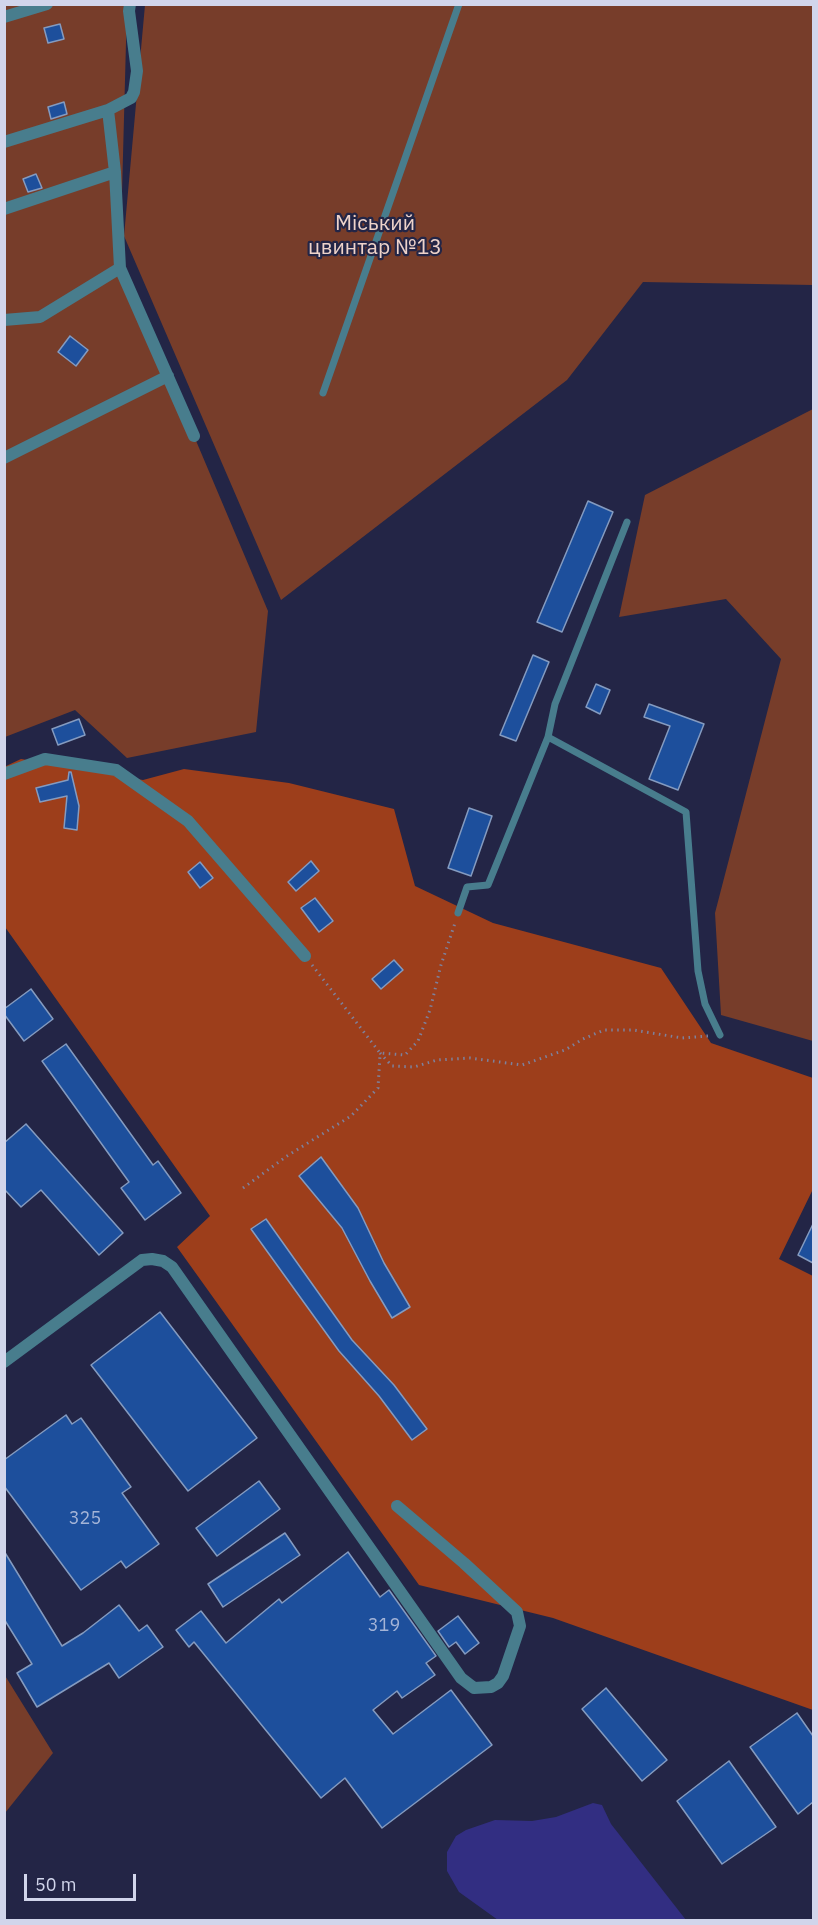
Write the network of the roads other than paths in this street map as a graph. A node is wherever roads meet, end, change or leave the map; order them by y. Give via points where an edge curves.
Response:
1 (47, 4) edge
2 (130, 4) edge
3 (459, 4) edge
4 (4, 17) edge
5 (108, 110) junction
6 (4, 142) edge
7 (115, 172) junction
8 (4, 209) edge
9 (120, 268) junction
10 (4, 320) edge
11 (168, 376) junction
12 (323, 393) dead end
13 (194, 436) dead end
14 (4, 458) edge
15 (627, 522) dead end
16 (548, 737) junction
17 (4, 774) edge
18 (458, 913) road end
19 (305, 956) road end
20 (720, 1035) dead end
21 (4, 1362) edge
22 (397, 1506) dead end

1 - 4 street
2 - 5 street via 136,86 131,98
3 - 12 lane
5 - 6 street
5 - 7 street
7 - 8 street
7 - 9 street
9 - 10 street via 40,317
9 - 11 street
11 - 13 street
11 - 14 street
15 - 16 lane via 555,704
16 - 18 lane via 488,885 467,886
16 - 20 lane via 686,812 698,971 705,1004
17 - 19 street via 45,759 116,770 188,821
21 - 22 street via 142,1260 152,1258 172,1267 461,1678 474,1688 491,1687 503,1676 520,1626 517,1612

